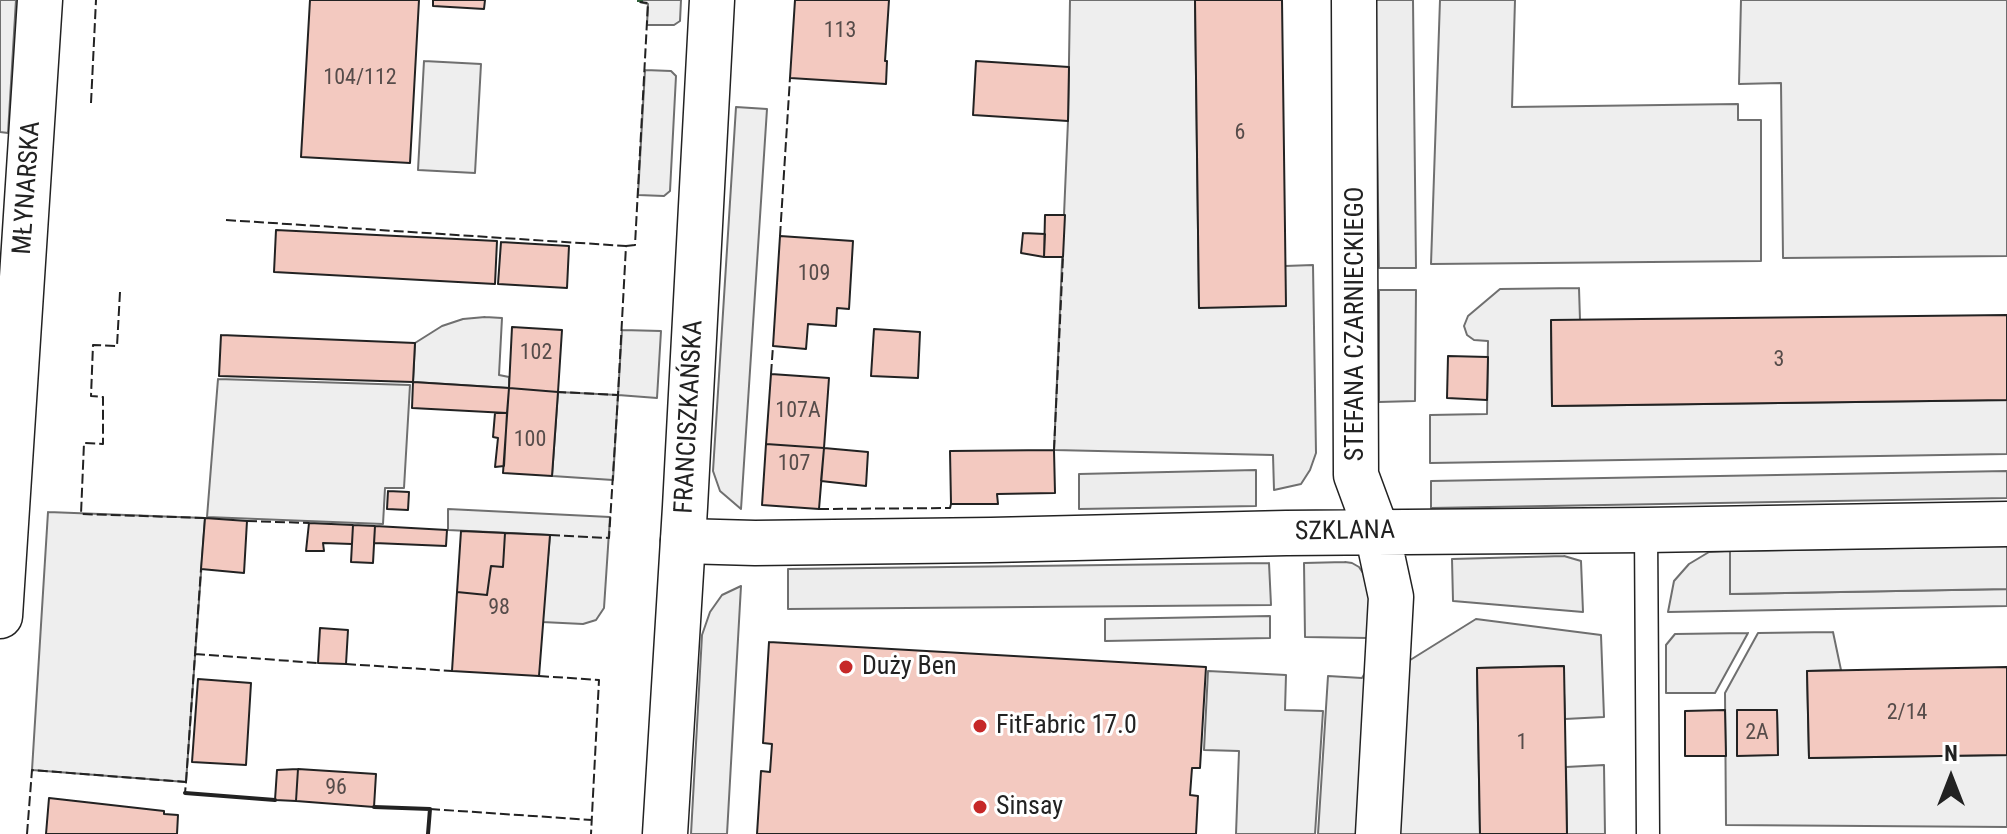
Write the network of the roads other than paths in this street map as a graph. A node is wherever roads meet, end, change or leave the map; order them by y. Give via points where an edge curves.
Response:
1 (40, 0) edge
2 (712, 0) edge
3 (1354, 0) edge
4 (2007, 524) edge
5 (1646, 530) junction
6 (1377, 532) junction
7 (683, 541) junction
8 (0, 608) edge
9 (0, 616) edge
10 (665, 834) edge
11 (1378, 834) edge
12 (1648, 834) edge

1 - 8 street, MŁYNARSKA
2 - 7 street, FRANCISZKAŃSKA
3 - 6 street, STEFANA CZARNIECKIEGO via 1356,475
4 - 5 street, SZKLANA
5 - 6 street, SZKLANA
5 - 12 lane
6 - 7 street, SZKLANA
6 - 11 street, STEFANA CZARNIECKIEGO via 1391,597
7 - 10 street, FRANCISZKAŃSKA
8 - 9 street, MŁYNARSKA

